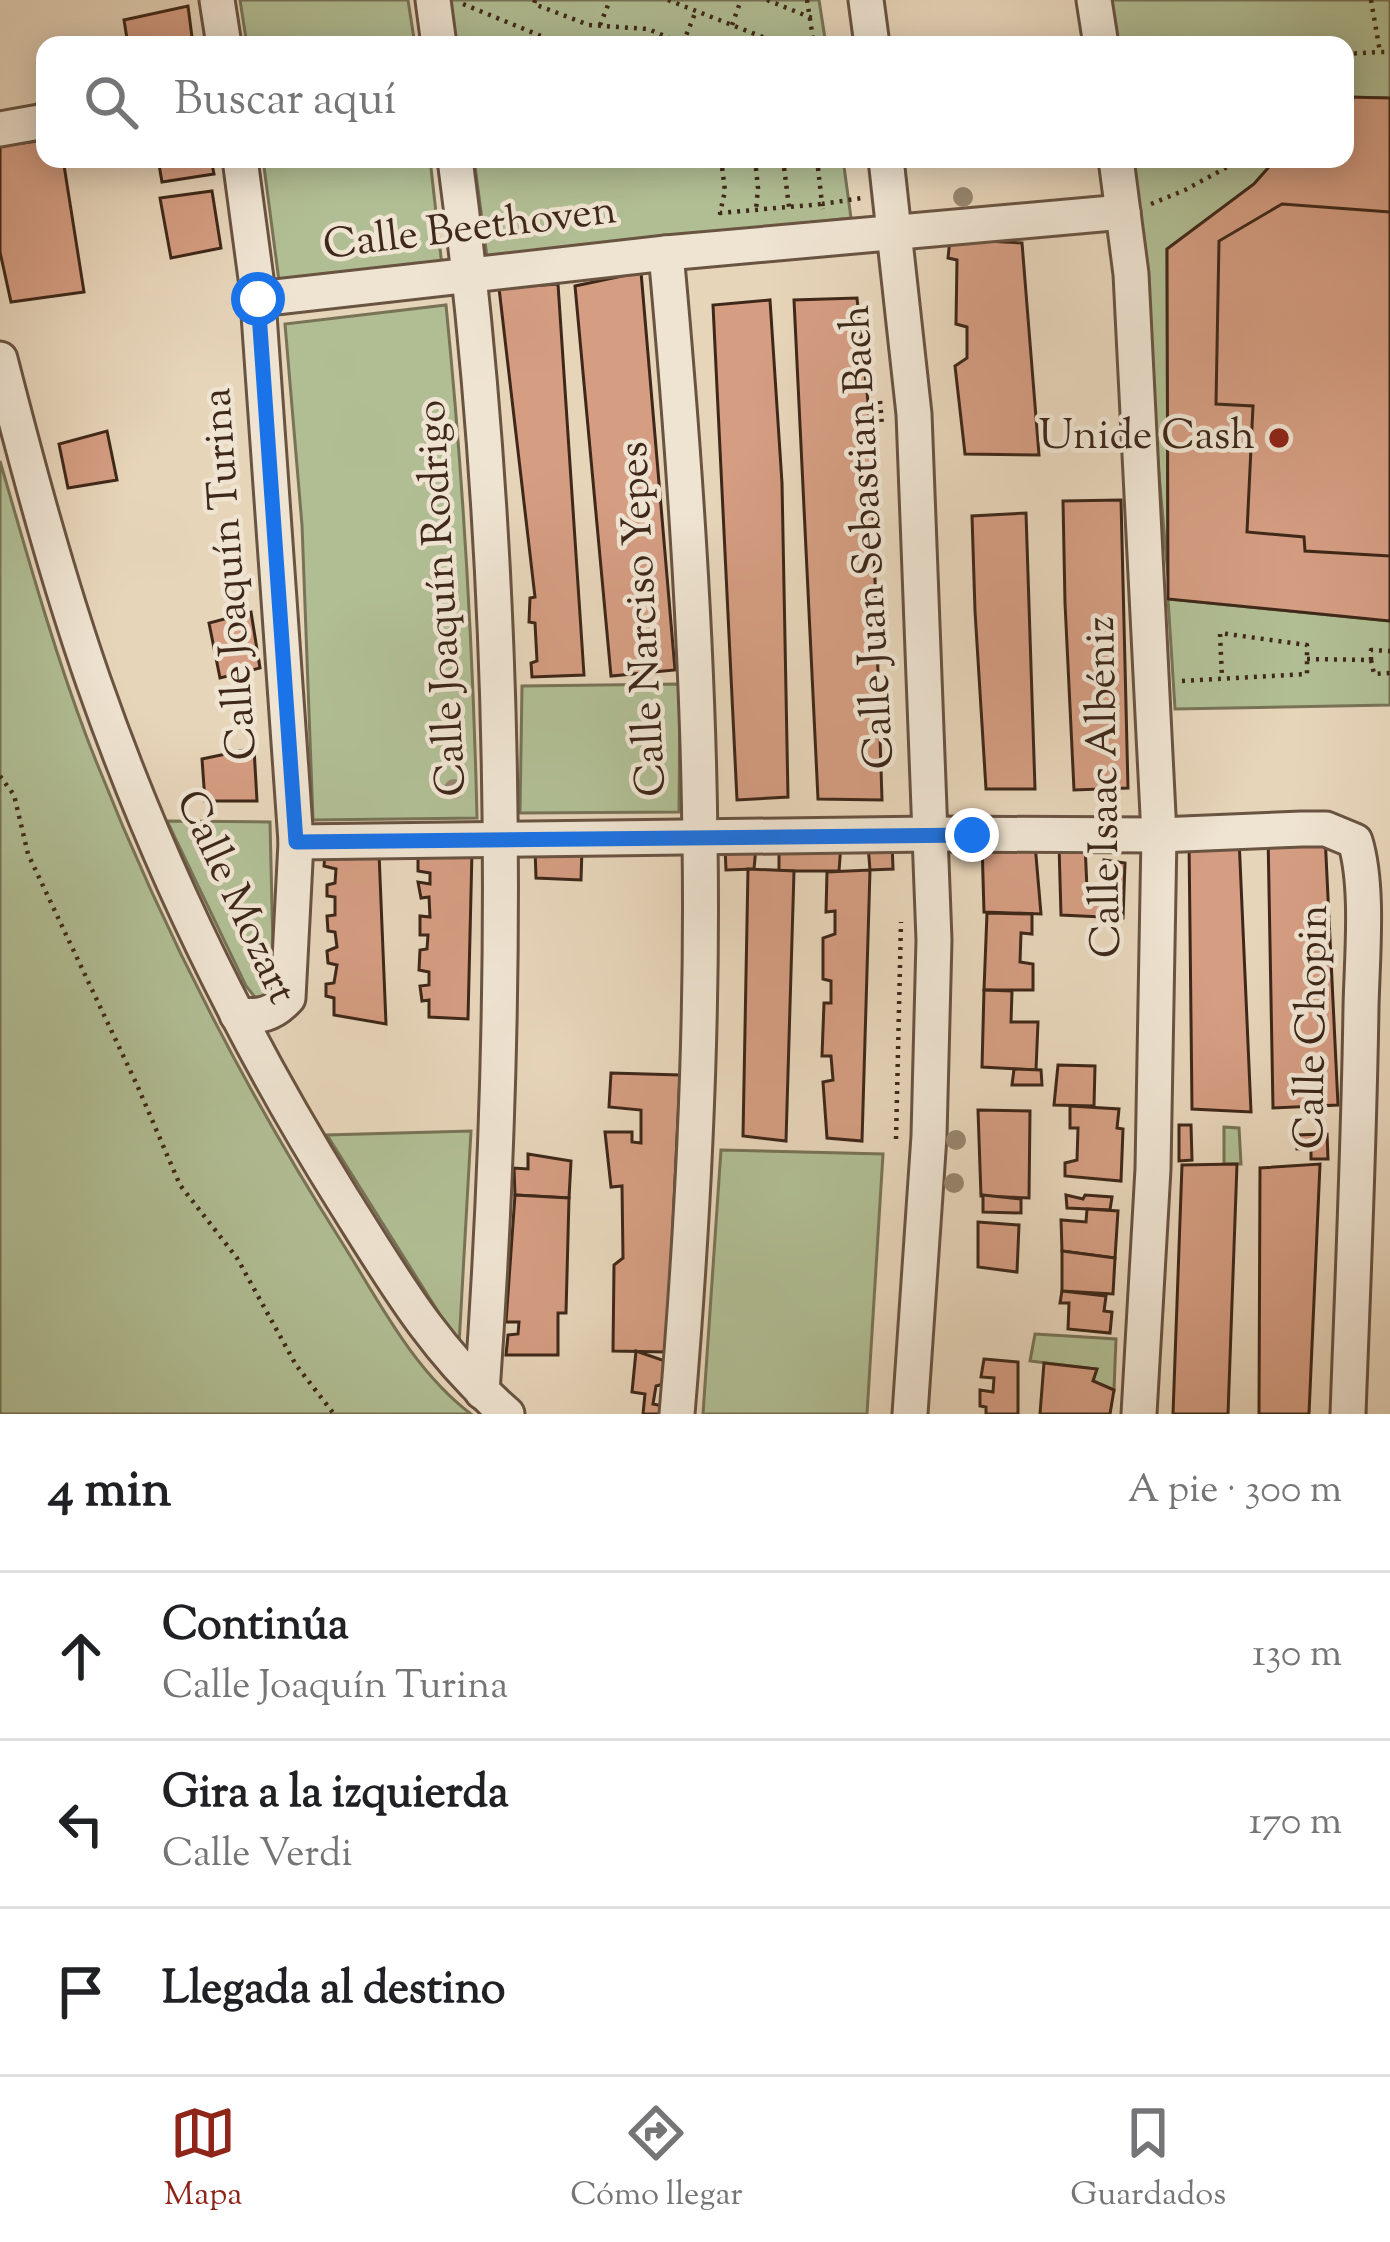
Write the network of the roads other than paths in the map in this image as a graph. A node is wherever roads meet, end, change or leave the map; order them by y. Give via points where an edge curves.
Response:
1 (217, 0) edge
2 (433, 0) edge
3 (866, 0) edge
4 (1094, 0) edge
5 (223, 36) edge
6 (438, 36) edge
7 (871, 36) edge
8 (1100, 36) edge
9 (36, 123) edge
10 (0, 129) edge
11 (241, 168) edge
12 (455, 168) edge
13 (883, 168) edge
14 (1117, 168) edge
15 (1124, 212) junction
16 (896, 232) junction
17 (665, 253) junction
18 (469, 277) junction
19 (258, 299) junction
20 (0, 359) edge
21 (932, 834) junction
22 (1159, 835) junction
23 (700, 838) junction
24 (502, 840) junction
25 (296, 842) junction
26 (237, 1016) junction
27 (494, 1403) edge
28 (677, 1414) edge
29 (910, 1414) edge
30 (1139, 1414) edge
31 (1348, 1414) edge

1 - 5 street
2 - 6 street
3 - 7 street
4 - 8 street
9 - 10 street
11 - 19 street, Calle Joaquín Turina
12 - 18 street, Calle Joaquín Rodrigo
13 - 16 street, Calle Juan Sebastian Bach via 871,202
14 - 15 street, Calle Isaac Albéniz
15 - 16 street, Calle Beethoven
15 - 22 street, Calle Isaac Albéniz
16 - 17 street, Calle Beethoven
16 - 21 street, Calle Juan Sebastian Bach via 914,414
17 - 18 street, Calle Beethoven
17 - 23 street, Calle Narciso Yepes via 686,491
18 - 19 street, Calle Beethoven
18 - 24 street, Calle Joaquín Rodrigo
19 - 25 street, Calle Joaquín Turina
20 - 26 street, Calle Mozart via 94,684
21 - 22 street
21 - 23 street
21 - 29 street, Calle Juan Sebastian Bach via 929,1136
22 - 30 street, Calle Isaac Albéniz
22 - 31 street, Calle Chopin via 1326,830 1355,842 1360,856
23 - 24 street
23 - 28 street, Calle Narciso Yepes via 694,1154
24 - 25 street
24 - 27 street, Calle Joaquín Rodrigo
25 - 26 street, Calle Joaquín Turina via 288,998 274,1012
26 - 27 street, Calle Mozart via 418,1318

